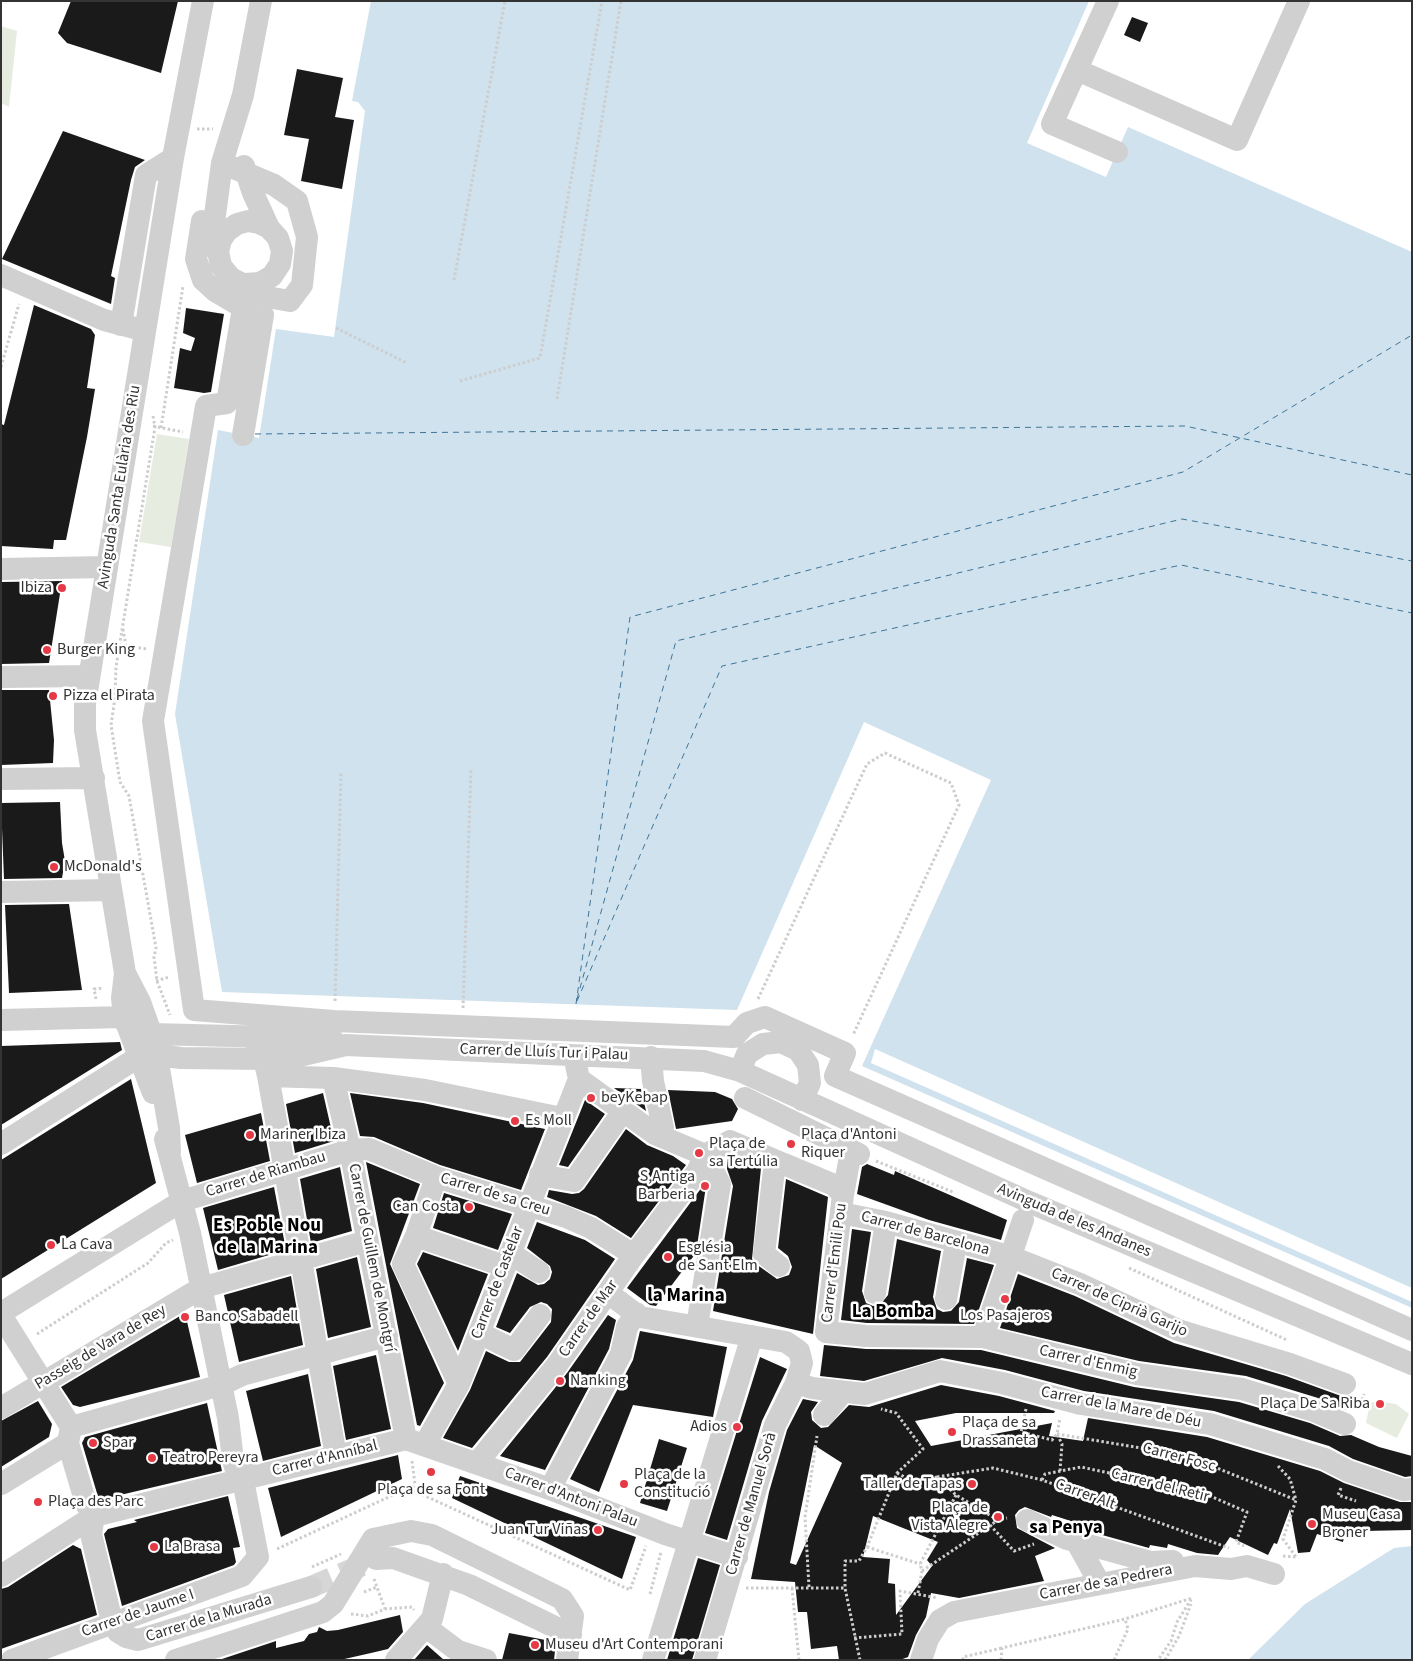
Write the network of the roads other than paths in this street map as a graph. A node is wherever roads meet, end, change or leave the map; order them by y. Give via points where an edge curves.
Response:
1 (203, 1) edge
2 (261, 1) edge
3 (1108, 1) edge
4 (1300, 1) edge
5 (1076, 70) junction
6 (242, 95) junction
7 (1117, 152) dead end
8 (225, 156) junction
9 (173, 158) junction
10 (246, 174) junction
11 (269, 228) junction
12 (218, 251) junction
13 (1, 275) edge
14 (269, 286) junction
15 (243, 308) junction
16 (121, 325) junction
17 (261, 328) junction
18 (145, 330) junction
19 (243, 435) dead end
20 (107, 567) junction
21 (1, 569) edge
22 (89, 676) junction
23 (1, 677) edge
24 (94, 778) junction
25 (1, 779) edge
26 (112, 890) junction
27 (1, 892) edge
28 (128, 1010) junction
29 (1, 1020) edge
30 (222, 1034) junction
31 (264, 1036) junction
32 (346, 1045) junction
33 (155, 1050) junction
34 (574, 1055) junction
35 (224, 1058) junction
36 (651, 1058) junction
37 (266, 1068) junction
38 (740, 1071) junction
39 (334, 1078) junction
40 (579, 1079) junction
41 (745, 1098) dead end
42 (802, 1100) junction
43 (623, 1111) junction
44 (562, 1118) junction
45 (659, 1131) junction
46 (1, 1144) edge
47 (350, 1150) junction
48 (701, 1164) junction
49 (779, 1167) junction
50 (283, 1170) junction
51 (540, 1175) junction
52 (436, 1177) junction
53 (182, 1201) junction
54 (842, 1204) junction
55 (528, 1206) junction
56 (1023, 1220) dead end
57 (886, 1222) junction
58 (416, 1236) junction
59 (956, 1243) junction
60 (369, 1250) junction
61 (634, 1256) junction
62 (1008, 1256) junction
63 (300, 1260) junction
64 (507, 1260) junction
65 (403, 1264) junction
66 (779, 1266) dead end
67 (539, 1272) dead end
68 (200, 1288) junction
69 (608, 1293) junction
70 (876, 1293) dead end
71 (946, 1298) dead end
72 (636, 1313) junction
73 (1, 1314) edge
74 (540, 1316) dead end
75 (696, 1326) junction
76 (1412, 1330) edge
77 (826, 1332) joint
78 (479, 1333) junction
79 (387, 1336) junction
80 (752, 1336) junction
81 (983, 1337) junction
82 (316, 1354) junction
83 (1412, 1364) edge
84 (43, 1382) junction
85 (796, 1383) junction
86 (459, 1384) junction
87 (1345, 1384) dead end
88 (221, 1385) junction
89 (842, 1392) junction
90 (1, 1408) edge
91 (824, 1415) dead end
92 (1345, 1424) dead end
93 (70, 1435) junction
94 (415, 1441) junction
95 (336, 1456) junction
96 (477, 1463) junction
97 (244, 1480) junction
98 (1, 1484) edge
99 (550, 1489) junction
100 (1412, 1489) edge
101 (94, 1516) junction
102 (1028, 1520) dead end
103 (690, 1542) junction
104 (1076, 1542) junction
105 (371, 1550) junction
106 (737, 1557) junction
107 (1195, 1566) junction
108 (443, 1574) junction
109 (1274, 1574) dead end
110 (1, 1576) edge
111 (310, 1578) tunnel mouth
112 (1100, 1584) junction
113 (112, 1622) junction
114 (426, 1627) junction
115 (571, 1635) junction
116 (712, 1658) edge
117 (12, 1660) edge
118 (176, 1660) edge
119 (396, 1660) edge
120 (486, 1660) edge
121 (567, 1660) edge
122 (653, 1660) edge
123 (921, 1660) edge

1 - 9 street, Avinguda Santa Eulària des Riu
2 - 6 street
3 - 5 street
4 - 5 street via 1237,140
5 - 7 street via 1052,124
6 - 8 street
6 - 10 street via 242,156
8 - 10 street
8 - 12 street via 211,245
8 - 15 street via 211,162 196,260 204,280 215,291
9 - 16 street via 146,175
9 - 18 street, Avinguda Santa Eulària des Riu
10 - 11 street
10 - 14 street via 274,185 297,201 307,237 302,285 290,301
11 - 12 street via 248,221 237,224 224,235
11 - 14 street via 278,238 282,251 280,264
12 - 14 street via 221,266 231,278 245,284
13 - 16 street
14 - 17 street
15 - 17 street
15 - 76 street via 227,403 206,406 154,721 194,1010 334,1021 734,1037 747,1023 765,1017 845,1053 835,1076
16 - 18 street
17 - 19 street
18 - 20 street, Avinguda Santa Eulària des Riu
20 - 21 street
20 - 22 street, Avinguda Santa Eulària des Riu
22 - 23 street
22 - 24 street, Avinguda Santa Eulària des Riu via 85,730
24 - 25 street
24 - 26 street, Avinguda Santa Eulària des Riu
26 - 27 street
26 - 28 street, Avinguda Santa Eulària des Riu
28 - 29 street
28 - 33 street
30 - 31 street, Carrer de Lluís Tur i Palau
30 - 33 street, Carrer de Lluís Tur i Palau
30 - 35 street via 231,1047
31 - 32 street, Carrer de Lluís Tur i Palau via 314,1038
31 - 37 street via 257,1048
32 - 34 street, Carrer de Lluís Tur i Palau
32 - 37 street, Carrer de Lluís Tur i Palau
33 - 35 street, Carrer de Lluís Tur i Palau
33 - 46 street
33 - 53 street via 170,1152
34 - 36 street, Carrer de Lluís Tur i Palau
34 - 40 street
35 - 37 street, Carrer de Lluís Tur i Palau
36 - 38 street, Carrer de Lluís Tur i Palau via 704,1061
36 - 45 street
37 - 39 street, Carrer de Lluís Tur i Palau
37 - 50 street
38 - 42 street, Avinguda de les Andanes
38 - 42 street via 748,1054 762,1044 781,1042 798,1050 808,1065 810,1084
39 - 44 street, Carrer de Lluís Tur i Palau via 425,1090
39 - 47 street, Carrer de Guillem de Montgrí
40 - 43 street
40 - 44 street, Carrer de Lluís Tur i Palau
41 - 54 street via 856,1151
42 - 83 street, Avinguda de les Andanes via 1029,1202
43 - 45 street
43 - 51 street via 574,1180
44 - 51 street, Carrer de Castelar
45 - 48 street
47 - 50 street, Carrer de Riambau
47 - 52 street, Carrer de sa Creu via 369,1150
47 - 60 street, Carrer de Guillem de Montgrí
48 - 49 street via 730,1140
48 - 61 street, Carrer de Mar
48 - 75 street via 720,1184
49 - 54 street via 834,1185
49 - 66 street via 764,1254
50 - 53 street, Carrer de Riambau
50 - 63 street
51 - 55 street, Carrer de Castelar
52 - 55 street, Carrer de sa Creu
52 - 58 street
53 - 68 street
53 - 73 street
54 - 57 street, Carrer de Barcelona
54 - 77 street, Carrer d'Emili Pou
55 - 61 street, Carrer de sa Creu via 590,1228
55 - 64 street, Carrer de Castelar
56 - 62 street
57 - 59 street, Carrer de Barcelona
57 - 70 street
58 - 64 street
58 - 65 street
59 - 62 street, Carrer de Barcelona
59 - 71 street
60 - 63 street, Passeig de Vara de Rey
60 - 65 street
60 - 79 street, Carrer de Guillem de Montgrí
61 - 69 street, Carrer de Mar
62 - 81 street
62 - 87 street, Carrer de Ciprià Garijo via 1089,1288 1178,1330
63 - 68 street, Passeig de Vara de Rey
63 - 82 street
64 - 67 street
64 - 78 street, Carrer de Castelar
65 - 86 street
68 - 84 street, Passeig de Vara de Rey
68 - 88 street
69 - 72 street
69 - 96 street, Carrer de Mar via 557,1365
72 - 75 street via 640,1317
72 - 99 street via 627,1327 621,1354
73 - 84 street
74 - 78 street via 514,1350
75 - 80 street
77 - 81 street, Carrer d'Enmig via 866,1336
78 - 86 street, Carrer de Castelar
79 - 82 street
79 - 94 street, Carrer de Guillem de Montgrí
80 - 85 street, Carrer de Manuel Sorà via 786,1342 799,1351 802,1363
80 - 103 street
81 - 92 street, Carrer d'Enmig via 1136,1374 1242,1389
82 - 88 street via 242,1375
82 - 95 street
84 - 90 street, Passeig de Vara de Rey
84 - 93 street
85 - 89 street, Carrer de la Mare de Déu
85 - 106 street, Carrer de Manuel Sorà via 775,1425
86 - 94 street, Carrer de Castelar
88 - 93 street
88 - 97 street via 235,1467
89 - 91 street
89 - 100 street, Carrer de la Mare de Déu via 871,1392 940,1371 1081,1404 1210,1424 1325,1459 1348,1471 1404,1490
93 - 98 street
93 - 101 street via 86,1504
94 - 95 street, Carrer d'Anníbal
94 - 96 street, Carrer d'Antoni Palau
95 - 97 street, Carrer d'Anníbal
96 - 99 street, Carrer d'Antoni Palau
97 - 101 street, Carrer d'Anníbal
97 - 113 street, Carrer de Jaume I via 258,1557 242,1576
99 - 103 street, Carrer d'Antoni Palau
101 - 110 street
101 - 113 street via 91,1534
102 - 104 street
103 - 106 street, Carrer d'Antoni Palau
103 - 122 street
104 - 107 street via 1151,1562 1183,1560
104 - 112 street
105 - 108 street
105 - 115 street via 411,1531 432,1535 562,1600 572,1616
105 - 118 street via 333,1604 323,1612
106 - 116 street, Carrer de Manuel Sorà
107 - 109 street, Carrer de sa Pedrera via 1232,1569 1247,1566
107 - 112 street, Carrer de sa Pedrera
108 - 114 street via 432,1618
108 - 115 street
111 - 113 street, Carrer de la Murada via 138,1640 118,1632
112 - 123 street, Carrer de sa Pedrera via 954,1612 940,1620 928,1639
113 - 117 street, Carrer de Jaume I
114 - 119 street
114 - 120 street via 458,1651
115 - 121 street

